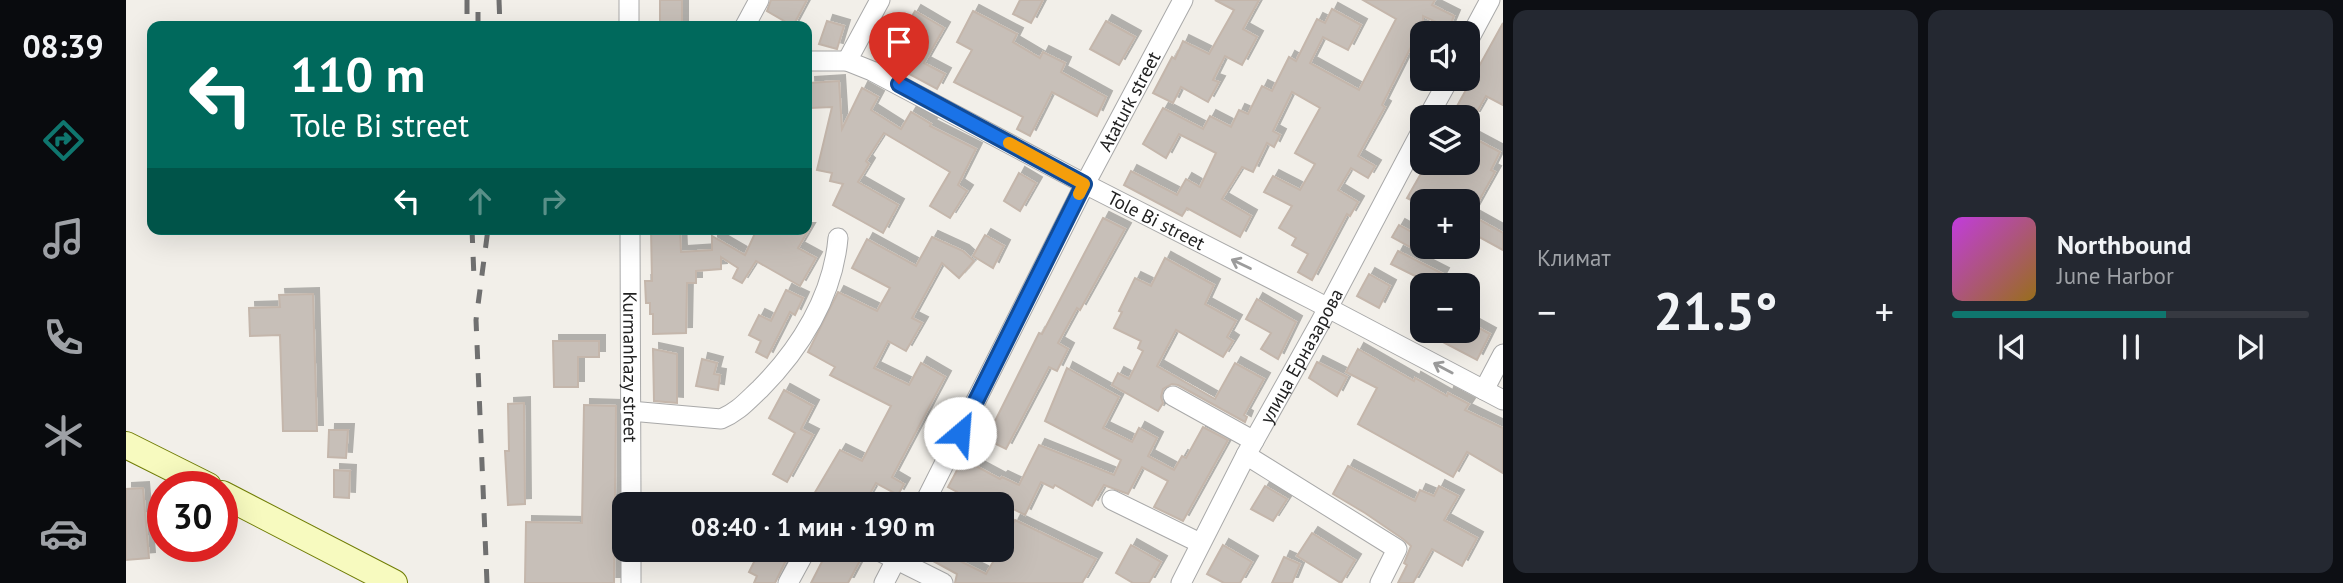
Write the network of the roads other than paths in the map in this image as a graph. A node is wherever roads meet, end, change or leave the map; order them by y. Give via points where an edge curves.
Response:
1 (629, 0) edge
2 (759, 0) edge
3 (880, 0) edge
4 (1183, 0) edge
5 (1490, 0) edge
6 (629, 21) edge
7 (748, 21) edge
8 (1479, 21) edge
9 (812, 61) edge
10 (847, 61) junction
11 (1410, 153) edge
12 (1084, 184) junction
13 (630, 235) edge
14 (838, 238) dead end
15 (1328, 308) junction
16 (1503, 354) edge
17 (1484, 390) junction
18 (1173, 396) dead end
19 (1503, 400) edge
20 (630, 411) junction
21 (126, 445) edge
22 (1250, 448) junction
23 (178, 471) edge
24 (631, 492) edge
25 (930, 492) edge
26 (1112, 500) dead end
27 (238, 502) edge
28 (1200, 543) junction
29 (631, 562) edge
30 (799, 562) edge
31 (895, 562) edge
32 (911, 562) edge
33 (394, 583) edge
34 (631, 583) edge
35 (788, 583) edge
36 (884, 583) edge
37 (943, 583) edge
38 (1181, 583) edge
39 (1380, 583) edge

1 - 6 street
2 - 7 street
3 - 10 street
4 - 12 street, Ataturk street
5 - 8 street
9 - 10 street, Tole Bi street
10 - 12 street, Tole Bi street via 899,84
11 - 15 street, улица Ерназарова
15 -> 12 street, Tole Bi street
12 - 25 street, Ataturk street
13 - 20 street, Kurmanhazy street
14 - 20 street via 830,280 800,341 778,371 735,413 722,419
17 -> 15 street, Tole Bi street
15 - 22 street, улица Ерназарова
16 - 17 street
17 - 19 street, Tole Bi street
18 - 22 street
20 - 24 street, Kurmanhazy street
21 - 23 street
22 - 28 street, улица Ерназарова
22 - 39 street via 1397,549
26 - 28 street
27 - 33 street
28 - 38 street, улица Ерназарова
29 - 34 street
30 - 35 street
31 - 36 street
32 - 37 street

